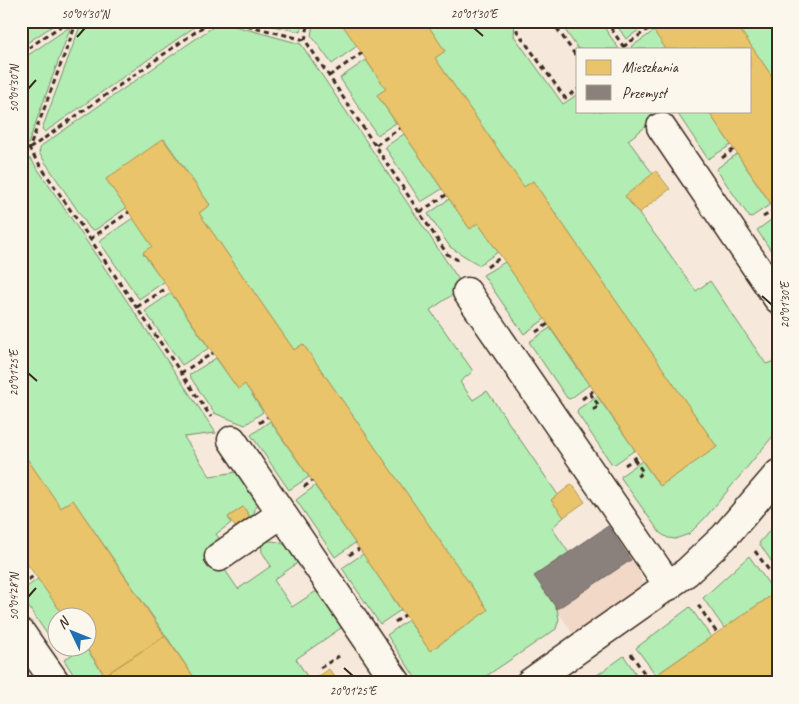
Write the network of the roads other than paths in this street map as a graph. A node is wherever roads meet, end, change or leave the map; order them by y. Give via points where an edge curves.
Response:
1 (661, 127) dead end
2 (467, 292) road end
3 (778, 299) edge
4 (232, 440) road end
5 (778, 474) edge
6 (281, 514) junction
7 (218, 557) dead end
8 (669, 586) junction
9 (21, 633) edge
10 (56, 683) edge
11 (397, 683) edge
12 (530, 683) edge

1 - 3 street
2 - 8 street
4 - 6 street
5 - 8 street via 707,555
6 - 7 street
6 - 11 street
8 - 12 street
9 - 10 street

